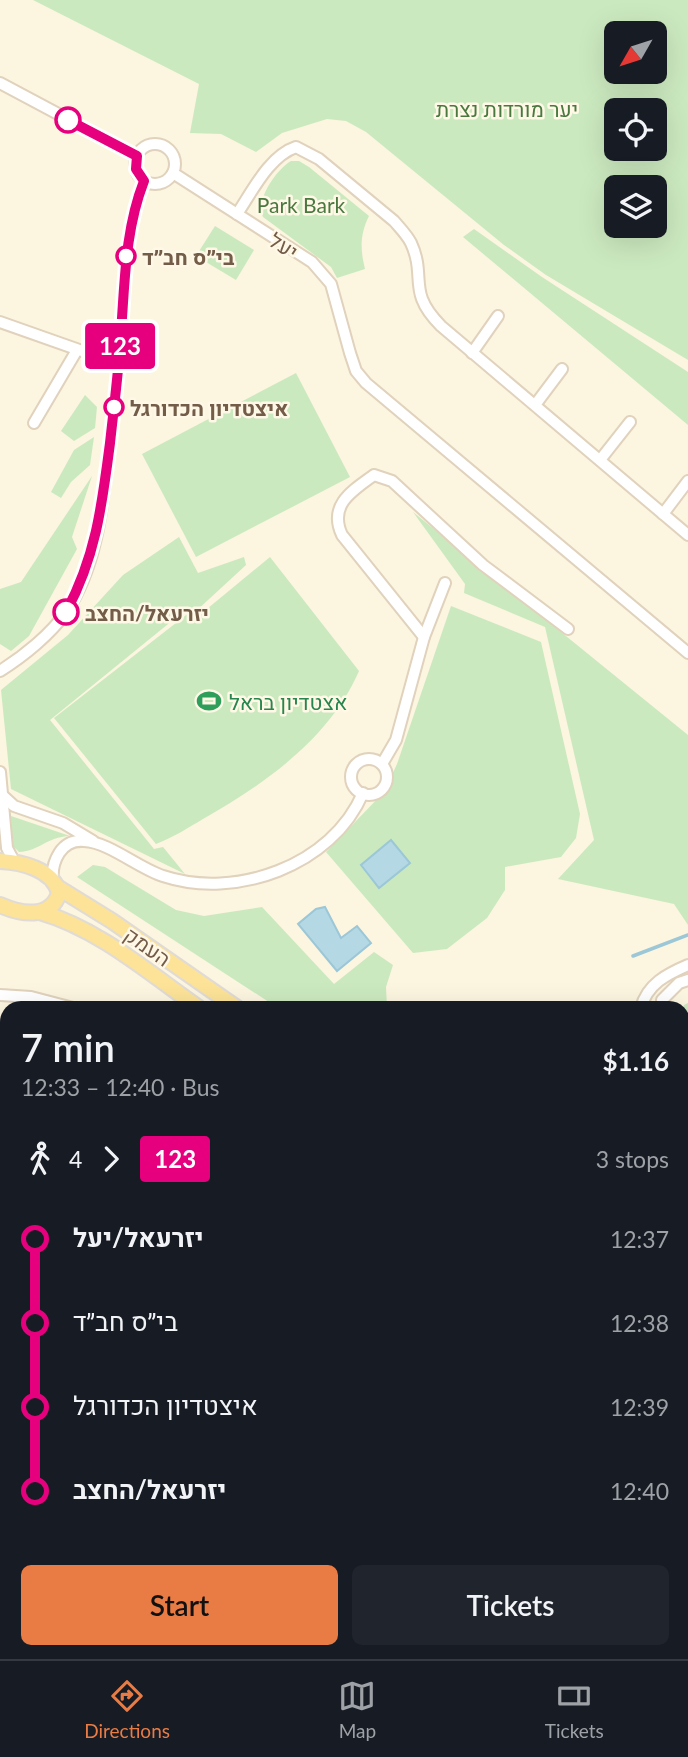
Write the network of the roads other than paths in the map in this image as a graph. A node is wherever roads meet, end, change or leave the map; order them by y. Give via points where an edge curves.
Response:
1 (0, 83) edge
2 (137, 156) junction
3 (173, 173) junction
4 (144, 181) junction
5 (237, 214) junction
6 (498, 316) dead end
7 (0, 322) edge
8 (76, 350) junction
9 (472, 353) junction
10 (119, 364) junction
11 (562, 369) dead end
12 (535, 405) junction
13 (630, 422) dead end
14 (34, 423) dead end
15 (600, 460) junction
16 (688, 481) edge
17 (663, 514) junction
18 (688, 534) edge
19 (444, 583) dead end
20 (568, 629) dead end
21 (424, 637) junction
22 (688, 653) edge
23 (19, 657) junction
24 (0, 659) edge
25 (0, 671) edge
26 (382, 764) junction
27 (0, 772) edge
28 (363, 793) junction
29 (2, 795) junction
30 (105, 848) junction
31 (61, 851) junction
32 (13, 863) edge
33 (55, 884) junction
34 (0, 905) edge
35 (40, 912) junction
36 (688, 965) edge
37 (688, 980) edge
38 (0, 995) edge
39 (46, 1001) edge
40 (189, 1001) edge
41 (227, 1001) edge
42 (643, 1001) edge
43 (662, 1001) edge

1 - 2 street
2 - 3 street via 153,144 166,147 174,157
2 - 4 street via 136,169
3 - 4 street via 162,183
3 - 5 street, יעל
4 - 10 street via 127,246
5 - 9 street via 286,150 296,147 312,155 404,232 414,251 424,308
5 - 22 street, יעל via 323,273 331,284 356,371 366,383
6 - 9 street
7 - 8 street
8 - 10 street
8 - 14 street
9 - 12 street
10 - 23 street via 93,551 66,612
11 - 12 street
12 - 15 street
13 - 15 street
15 - 17 street
16 - 17 street
17 - 18 street
19 - 21 street
20 - 21 street via 467,551 392,481 374,475 340,504 336,522
21 - 26 street via 396,740
23 - 24 street
23 - 25 street
26 - 28 street via 387,774 382,789
26 - 28 street via 372,759 356,764 352,780
27 - 29 street
28 - 30 street via 350,818 316,849 290,866 236,883 215,885 163,876
29 - 30 street via 14,806 63,823
29 - 32 street via 7,848
30 - 31 street via 83,841
31 - 32 street via 43,863
31 - 33 street via 54,863
32 - 33 main road, העמק via 36,869
33 - 35 main road via 59,893 53,905
33 - 41 main road, העמק
34 - 35 main road, העמק
35 - 40 main road, העמק via 62,918 100,939
36 - 42 street via 657,980
37 - 43 street
38 - 39 street

